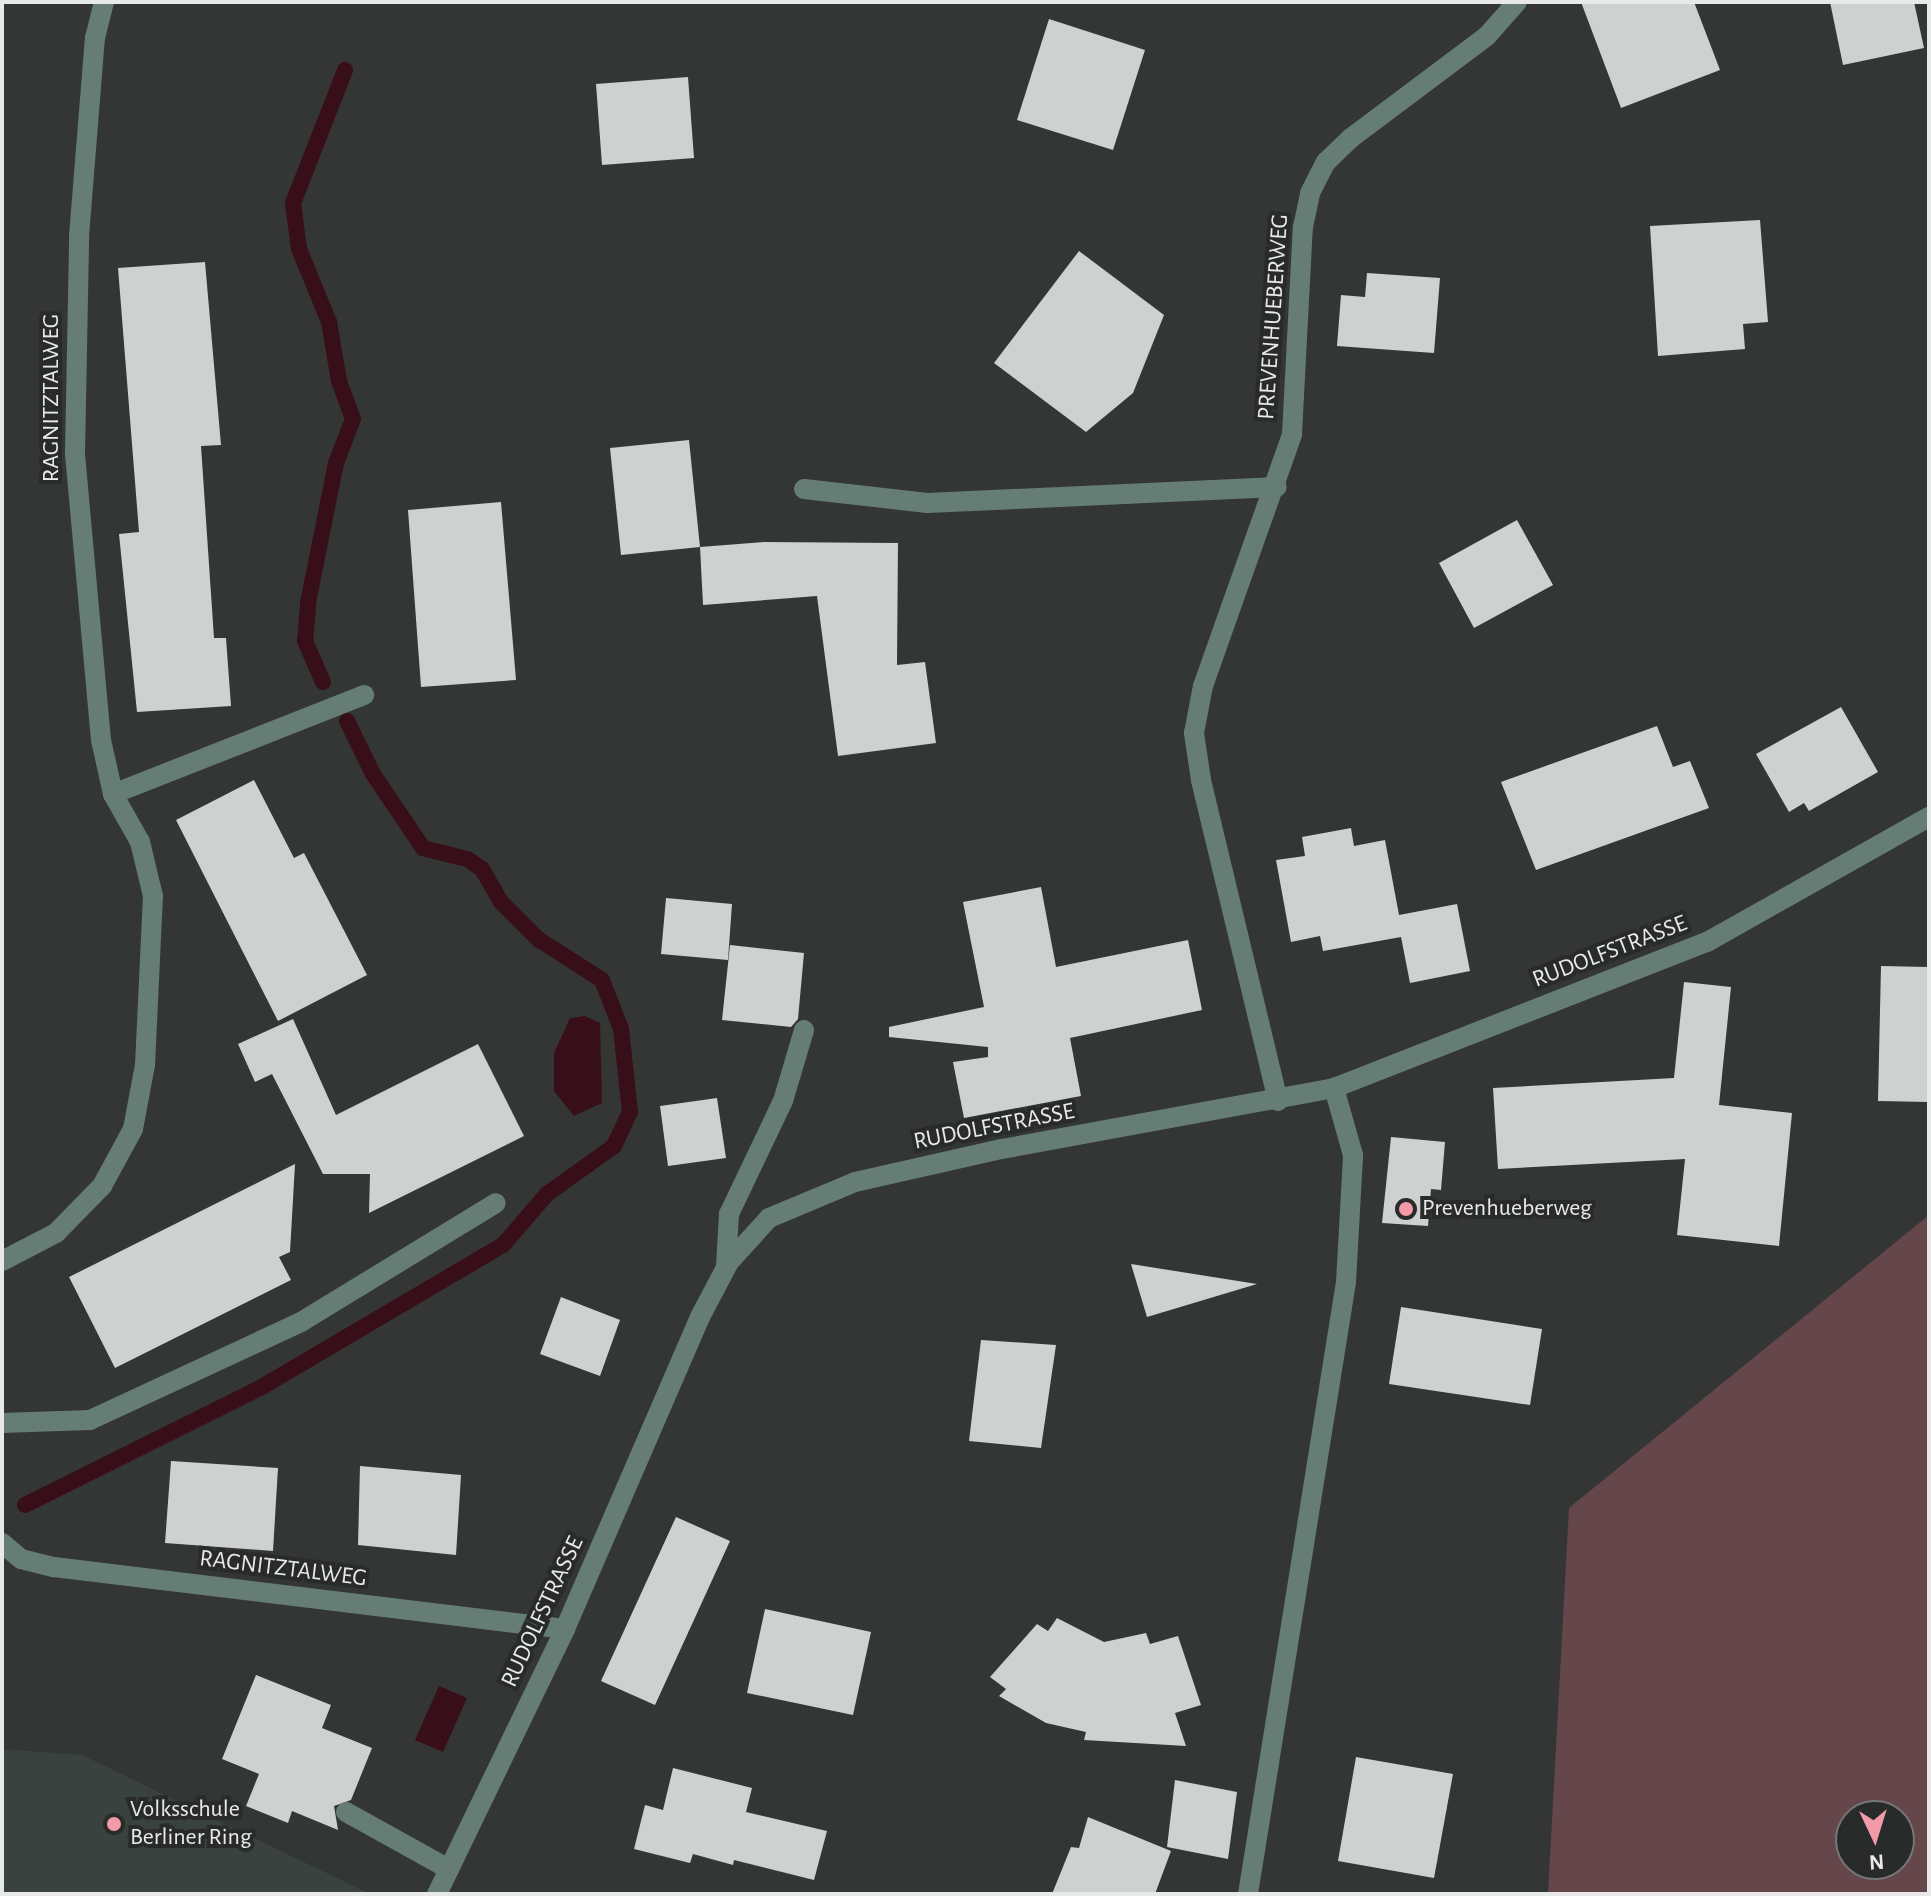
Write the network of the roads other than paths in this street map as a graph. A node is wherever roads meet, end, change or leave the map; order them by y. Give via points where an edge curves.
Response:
1 (104, 2) edge
2 (1517, 2) edge
3 (1277, 487) junction
4 (804, 489) dead end
5 (364, 695) dead end
6 (113, 794) junction
7 (1929, 817) edge
8 (804, 1030) dead end
9 (1334, 1088) junction
10 (1278, 1101) junction
11 (496, 1203) dead end
12 (2, 1261) edge
13 (726, 1266) junction
14 (2, 1423) edge
15 (2, 1543) edge
16 (565, 1629) junction
17 (346, 1812) dead end
18 (449, 1869) junction
19 (437, 1894) edge
20 (1248, 1894) edge

1 - 6 street, RAGNITZTALWEG via 95,38 79,236 75,453 101,740
2 - 3 street, PREVENHUEBERWEG via 1487,36 1351,138 1326,162 1310,193 1303,227 1292,434
3 - 4 street via 942,503
3 - 10 street, PREVENHUEBERWEG via 1203,686 1194,733
5 - 6 street
6 - 12 street, RAGNITZTALWEG via 140,842 153,896 145,1065 133,1129 93,1196 56,1233
7 - 9 street, RUDOLFSTRASSE via 1707,942
8 - 13 street via 783,1101 729,1214
9 - 10 street, RUDOLFSTRASSE
9 - 20 street via 1353,1155 1346,1282
10 - 13 street, RUDOLFSTRASSE via 1002,1149 855,1182 769,1218
11 - 14 street via 301,1322 90,1420
13 - 16 street, RUDOLFSTRASSE
15 - 16 street, RAGNITZTALWEG via 21,1559 54,1567
16 - 18 street, RUDOLFSTRASSE
17 - 18 street
18 - 19 street, RUDOLFSTRASSE

